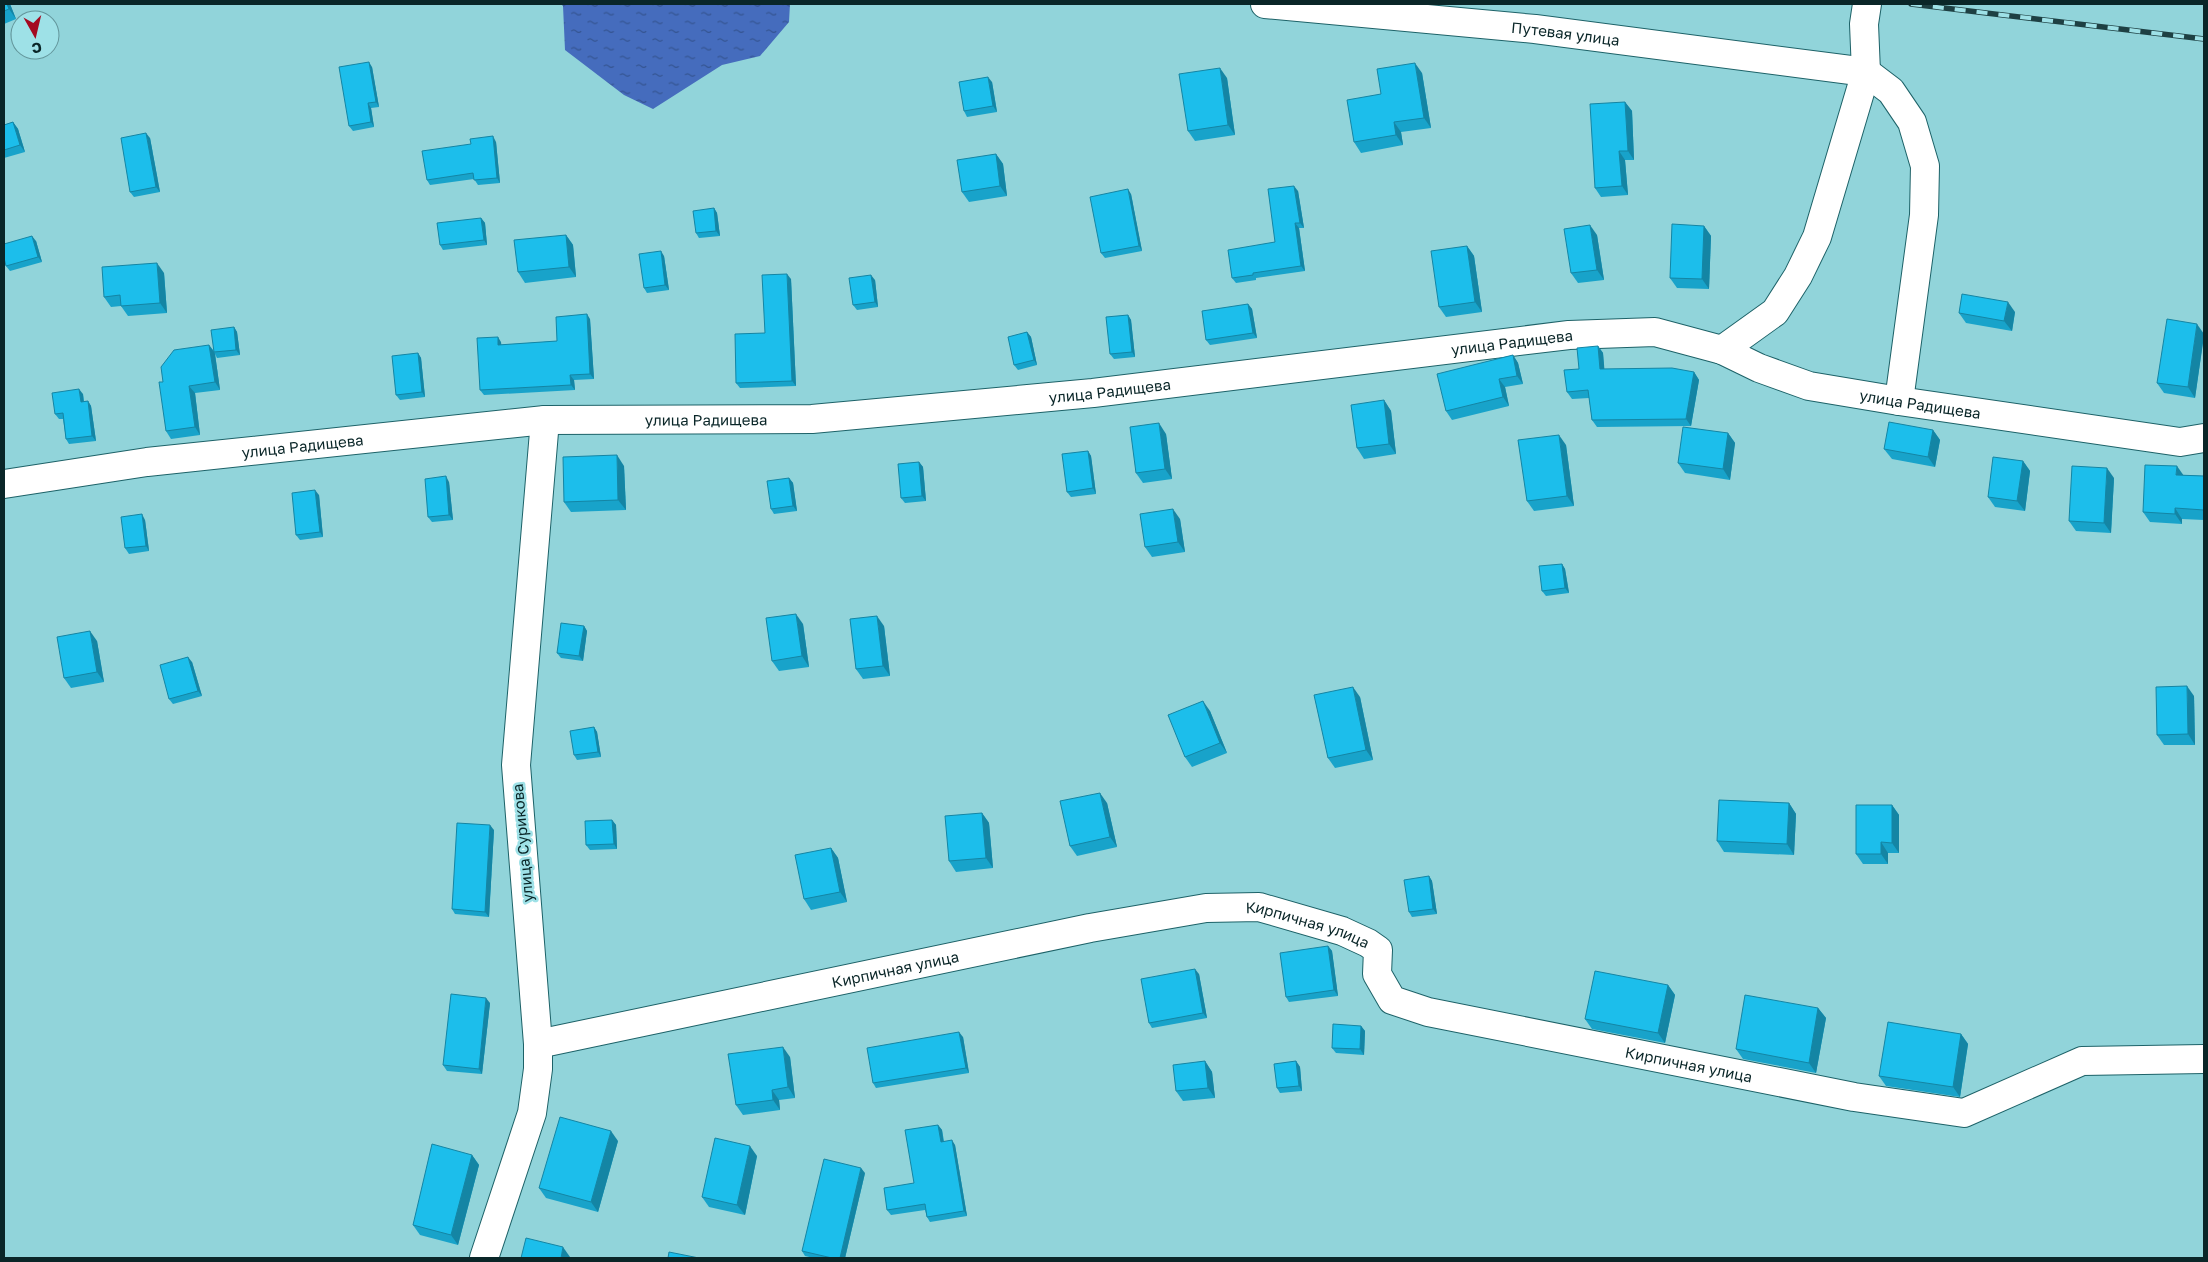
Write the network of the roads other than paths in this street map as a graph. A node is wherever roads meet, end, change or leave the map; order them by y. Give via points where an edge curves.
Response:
1 (1265, 4) edge
2 (1867, 4) edge
3 (1866, 72) junction
4 (1722, 350) junction
5 (1899, 401) junction
6 (545, 420) junction
7 (2204, 438) edge
8 (4, 484) edge
9 (538, 1044) junction
10 (2204, 1059) edge
11 (484, 1258) edge

1 - 3 street, Путевая улица via 1535,29
2 - 3 street via 1864,24
3 - 4 street via 1817,237 1798,276 1775,312
3 - 5 street via 1892,91 1912,122 1925,166 1924,216
4 - 5 street, улица Радищева via 1809,386
4 - 6 street, улица Радищева via 1654,332 1569,335 1093,393 812,418
5 - 7 street, улица Радищева via 2180,442
6 - 8 street, улица Радищева via 147,462
6 - 9 street, улица Сурикова via 516,765
9 - 10 street, Кирпичная улица via 1090,928 1206,908 1259,907 1368,943 1378,950 1377,974 1392,1000 1428,1012 1854,1097 1964,1114 2082,1061
9 - 11 street, улица Сурикова via 532,1113

